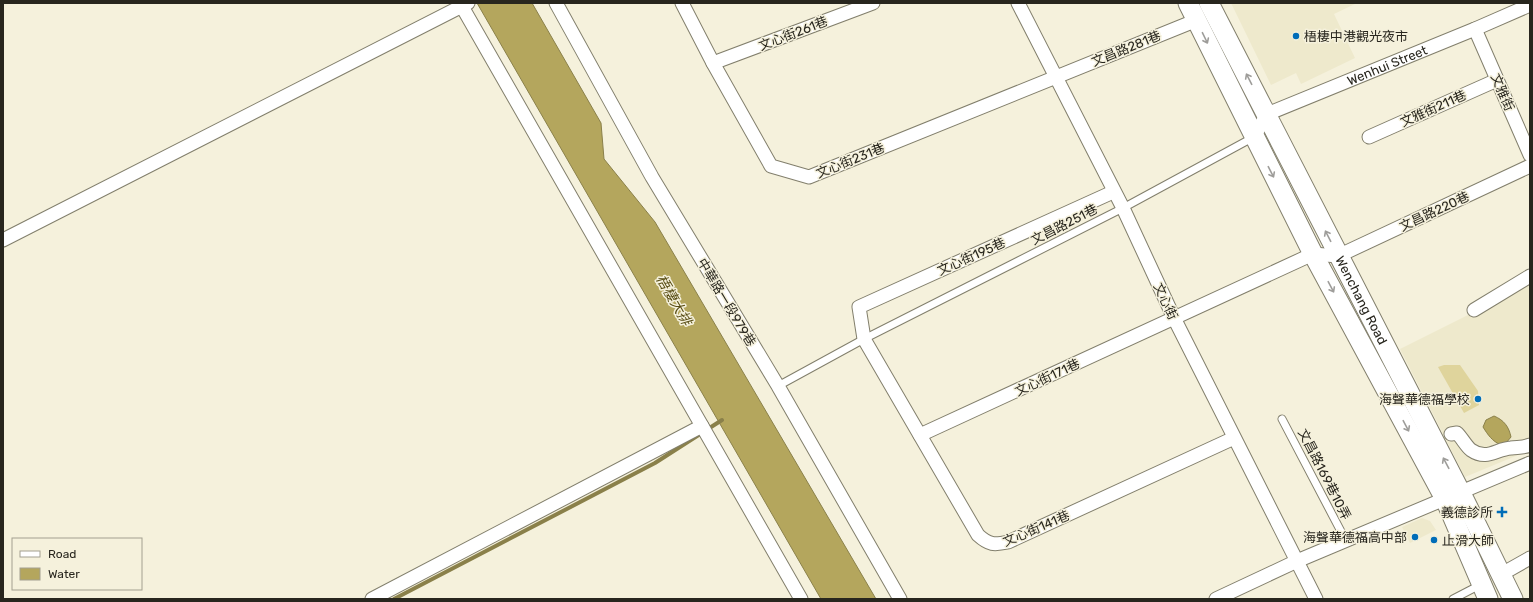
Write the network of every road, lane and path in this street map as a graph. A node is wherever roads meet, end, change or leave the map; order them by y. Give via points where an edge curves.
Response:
1 (556, 3) edge
2 (682, 3) edge
3 (873, 3) edge
4 (1018, 3) edge
5 (1188, 3) edge
6 (1209, 3) edge
7 (463, 4) edge
8 (1530, 4) edge
9 (1197, 20) junction
10 (1475, 29) junction
11 (713, 63) junction
12 (1056, 77) junction
13 (1497, 80) junction
14 (1267, 114) junction
15 (1254, 137) junction
16 (1369, 137) dead end
17 (1530, 155) edge
18 (1530, 166) edge
19 (1114, 192) junction
20 (1123, 208) junction
21 (3, 240) edge
22 (1313, 254) junction
23 (1338, 256) junction
24 (1530, 276) edge
25 (1474, 310) dead end
26 (1174, 318) junction
27 (864, 339) junction
28 (778, 386) junction
29 (1282, 419) dead end
30 (702, 426) junction
31 (1451, 434) dead end
32 (920, 435) junction
33 (1234, 438) junction
34 (1530, 446) edge
35 (1530, 463) edge
36 (1453, 496) junction
37 (1346, 541) junction
38 (1530, 558) edge
39 (1297, 561) junction
40 (1500, 575) junction
41 (1484, 592) edge
42 (372, 599) edge
43 (801, 599) edge
44 (900, 599) edge
45 (1216, 599) edge
46 (1316, 599) edge
47 (1453, 599) edge
48 (1513, 599) edge

1 - 28 street, 中華路一段979巷 via 652,177
2 - 11 street, 文心街231巷
3 - 11 street, 文心街261巷
4 - 12 street, 文心街
5 - 9 street, Wenchang Road
14 -> 6 street, Wenchang Road
7 - 21 street
7 - 30 street
8 - 10 street, Wenhui Street
9 - 12 street, 文昌路281巷
9 -> 15 street, Wenchang Road
10 - 13 street, 文雅街
10 - 14 street, Wenhui Street
11 - 12 street, 文心街231巷 via 771,166 809,176
12 - 19 street, 文心街
13 - 16 street, 文雅街211巷
13 - 17 street, 文雅街
14 - 15 street
23 -> 14 street, Wenchang Road
15 - 20 lane, 文昌路251巷
15 -> 22 street, Wenchang Road
18 - 23 street, 文昌路220巷
19 - 20 street, 文心街
19 - 27 street, 文心街195巷 via 859,307
20 - 26 street, 文心街
20 - 27 lane, 文昌路251巷
22 - 23 street
22 - 26 street, 文心街171巷
22 -> 36 street, Wenchang Road
36 -> 23 street, Wenchang Road
24 - 25 street
26 - 32 street, 文心街171巷
26 - 33 street, 文心街
27 - 28 lane, 文昌路251巷
27 - 32 street, 文心街141巷
28 - 44 street, 中華路一段979巷
29 - 37 lane, 文昌路169巷10弄
30 - 42 street
30 - 43 street
31 - 34 street via 1457,433 1470,449 1479,455
32 - 33 street, 文心街141巷 via 978,535 986,542 996,544 1031,532
33 - 39 street, 文心街
35 - 36 street
36 - 37 street
36 - 40 street, Wenchang Road
36 - 41 street, Wenchang Road
37 - 39 street
38 - 40 street
39 - 45 street
39 - 46 street, 文心街
40 - 48 street, Wenchang Road
41 - 47 lane

